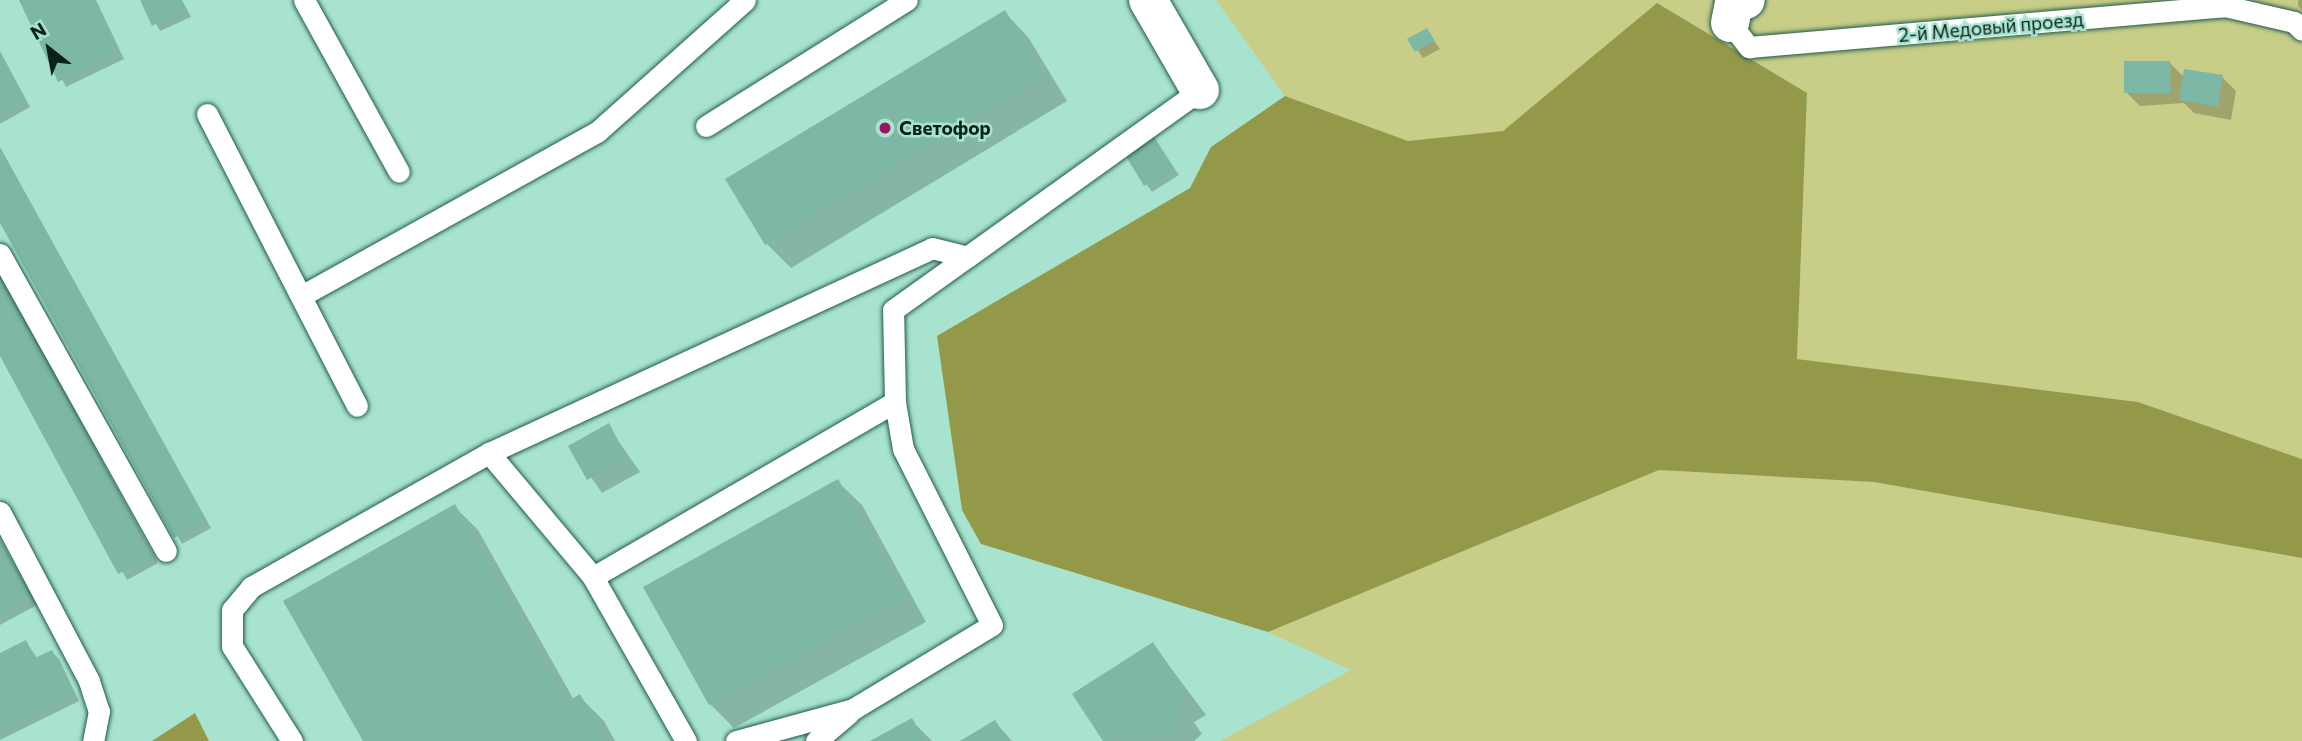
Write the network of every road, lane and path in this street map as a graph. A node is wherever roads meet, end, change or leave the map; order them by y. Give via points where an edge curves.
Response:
1 (304, 0) edge
2 (745, 0) edge
3 (907, 0) edge
4 (1148, 0) edge
5 (1738, 11) edge
6 (2302, 30) edge
7 (1200, 90) joint
8 (207, 114) dead end
9 (706, 125) dead end
10 (399, 172) dead end
11 (0, 254) edge
12 (967, 257) junction
13 (301, 296) junction
14 (895, 402) junction
15 (357, 406) dead end
16 (489, 453) junction
17 (0, 512) edge
18 (166, 551) dead end
19 (593, 577) junction
20 (853, 709) junction
21 (93, 741) edge
22 (292, 741) edge
23 (686, 741) edge
24 (736, 741) edge
25 (816, 741) edge

1 - 10 lane
2 - 13 lane via 597,132
3 - 9 lane
4 - 7 street
5 - 6 lane, 2-й Медовый проезд via 1749,47 2225,6
7 - 12 lane
8 - 13 lane
11 - 18 lane
12 - 14 lane via 893,310
12 - 16 lane via 932,248
13 - 15 lane
14 - 19 lane
14 - 20 lane via 903,449 992,625
16 - 19 lane
16 - 22 lane via 251,587 232,610 232,646
17 - 21 lane via 89,681 99,711
19 - 23 lane
20 - 24 lane
20 - 25 lane

